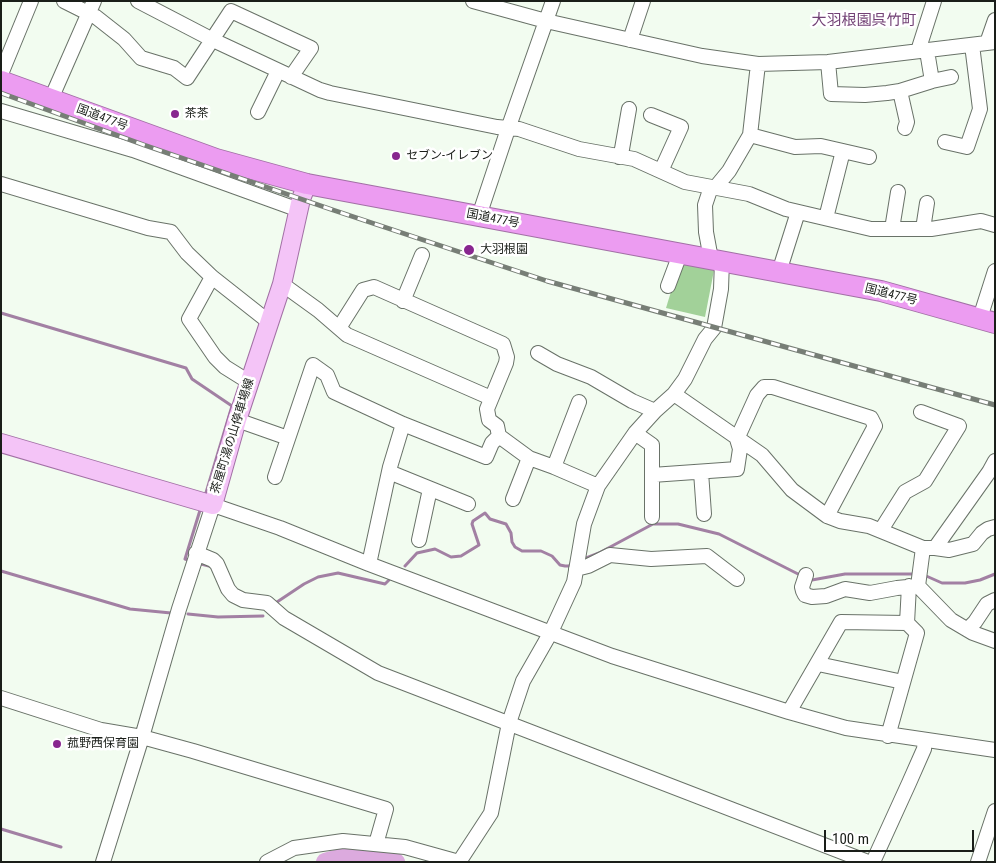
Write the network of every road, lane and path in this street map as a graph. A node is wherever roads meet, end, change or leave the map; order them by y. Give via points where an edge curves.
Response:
1 (32, 1) edge
2 (64, 1) edge
3 (138, 1) edge
4 (473, 1) edge
5 (552, 1) edge
6 (643, 1) edge
7 (934, 1) edge
8 (91, 7) edge
9 (995, 20) edge
10 (546, 21) junction
11 (213, 40) junction
12 (630, 40) junction
13 (991, 43) edge
14 (972, 45) junction
15 (922, 51) junction
16 (828, 62) junction
17 (758, 64) junction
18 (278, 71) junction
19 (1, 74) edge
20 (292, 77) junction
21 (951, 77) dead end
22 (1, 81) edge
23 (932, 81) junction
24 (900, 91) junction
25 (51, 99) junction
26 (629, 110) dead end
27 (1, 112) edge
28 (258, 112) dead end
29 (651, 115) dead end
30 (508, 128) junction
31 (905, 128) dead end
32 (750, 135) junction
33 (945, 142) dead end
34 (843, 151) junction
35 (619, 157) junction
36 (868, 157) dead end
37 (661, 171) junction
38 (1, 184) edge
39 (307, 184) junction
40 (713, 188) junction
41 (898, 192) dead end
42 (927, 204) dead end
43 (299, 210) junction
44 (798, 212) junction
45 (480, 216) junction
46 (826, 218) junction
47 (995, 225) edge
48 (892, 229) junction
49 (924, 229) junction
50 (680, 254) junction
51 (422, 255) dead end
52 (717, 260) junction
53 (995, 271) edge
54 (780, 272) junction
55 (212, 277) junction
56 (282, 284) junction
57 (668, 286) dead end
58 (403, 301) junction
59 (987, 321) edge
60 (269, 322) junction
61 (339, 328) junction
62 (538, 353) dead end
63 (249, 382) junction
64 (674, 394) junction
65 (491, 398) junction
66 (579, 402) dead end
67 (655, 411) junction
68 (921, 412) dead end
69 (237, 420) junction
70 (403, 424) junction
71 (634, 433) junction
72 (499, 436) junction
73 (288, 438) junction
74 (738, 439) junction
75 (1, 443) edge
76 (529, 458) junction
77 (995, 460) edge
78 (554, 466) junction
79 (389, 472) junction
80 (701, 472) junction
81 (652, 475) junction
82 (275, 476) dead end
83 (598, 486) junction
84 (430, 489) junction
85 (513, 499) dead end
86 (206, 503) junction
87 (468, 504) dead end
88 (704, 514) dead end
89 (827, 516) junction
90 (652, 517) dead end
91 (995, 526) edge
92 (881, 530) junction
93 (419, 540) dead end
94 (929, 548) junction
95 (194, 559) junction
96 (578, 563) junction
97 (369, 564) junction
98 (804, 578) dead end
99 (737, 579) dead end
100 (917, 581) junction
101 (995, 600) edge
102 (907, 623) junction
103 (968, 629) junction
104 (551, 632) junction
105 (995, 641) edge
106 (818, 664) junction
107 (903, 682) junction
108 (1, 698) edge
109 (789, 712) junction
110 (509, 724) junction
111 (888, 736) junction
112 (142, 737) junction
113 (925, 740) junction
114 (995, 750) edge
115 (995, 811) edge
116 (376, 844) junction
117 (103, 862) edge
118 (267, 862) edge
119 (459, 862) edge
120 (868, 862) edge
121 (873, 862) edge
122 (978, 862) edge

1 - 19 street
2 - 8 street
3 - 11 street
4 - 10 street
5 - 10 street
6 - 12 street
7 - 15 street
8 - 11 street via 140,58 174,68 187,78
8 - 25 street
9 - 13 street
10 - 12 street
10 - 30 street
11 - 18 street
11 - 20 street via 231,11 311,48
12 - 17 street
13 - 14 street
14 - 15 street
14 - 33 street via 980,109 967,147
15 - 16 street
15 - 23 street
16 - 17 street
16 - 24 street via 831,94 865,96
17 - 32 street
18 - 20 street
18 - 28 street
20 - 30 street via 330,93
21 - 23 street
22 - 25 highway, 国道477号
23 - 24 street
24 - 31 street via 907,122
25 - 39 highway, 国道477号 via 216,160
26 - 35 street
27 - 43 street via 133,150
29 - 37 street via 681,127
30 - 35 street
30 - 45 street
32 - 34 street via 795,147 821,146
32 - 40 street via 729,171
34 - 36 street
34 - 46 street
35 - 37 street via 634,159
37 - 40 street via 685,182
38 - 55 street via 171,232
39 - 43 main road, 茶屋町湯の山停車場線
39 - 45 highway, 国道477号
40 - 44 street via 749,194
40 - 52 street via 704,205 706,232
41 - 48 street
42 - 49 street
43 - 56 main road, 茶屋町湯の山停車場線
44 - 46 street
44 - 54 street
45 - 50 highway, 国道477号
46 - 48 street
47 - 49 street via 976,222
48 - 49 street
50 - 52 highway, 国道477号
50 - 57 street
51 - 58 street
52 - 54 highway, 国道477号
52 - 64 street via 721,289 714,328
53 - 59 street
54 - 59 highway, 国道477号 via 881,291
55 - 60 street
55 - 63 street via 189,319 215,357
56 - 60 main road, 茶屋町湯の山停車場線
56 - 61 street
58 - 61 street via 374,287 363,290
58 - 65 street via 503,344 506,363
60 - 63 main road, 茶屋町湯の山停車場線
61 - 65 street via 347,335
62 - 67 street
63 - 69 main road, 茶屋町湯の山停車場線
64 - 67 street
64 - 74 street
65 - 72 street via 486,409 489,420 497,426
66 - 78 street
67 - 71 street
68 - 92 street via 959,426 925,481 905,492
69 - 73 street
69 - 86 main road, 茶屋町湯の山停車場線
70 - 72 street via 486,457
70 - 73 street via 334,392 327,375 313,365
70 - 79 street
71 - 81 street via 652,445
71 - 83 street
72 - 76 street
73 - 82 street
74 - 80 street via 737,469
74 - 89 street via 762,455 792,490
74 - 89 street via 757,395 764,387 785,390 871,418 875,426
75 - 86 main road, 茶屋町湯の山停車場線
76 - 78 street
76 - 85 street
77 - 94 street
78 - 83 street
79 - 84 street
79 - 97 street
80 - 81 street
80 - 88 street
81 - 90 street
83 - 96 street via 584,524
84 - 87 street
84 - 93 street
86 - 95 street
86 - 97 street via 280,528
89 - 92 street
91 - 94 street via 982,533 973,544 949,550
92 - 94 street
94 - 100 street
95 - 110 street via 213,560 218,564 233,595 271,607 284,618 378,673
95 - 112 street
96 - 99 street via 588,566 610,555 651,559 706,556
96 - 104 street via 574,582
97 - 104 street
98 - 100 street via 803,591 812,597 845,589 870,593
100 - 102 street
100 - 103 street via 951,620
101 - 103 street via 987,604
102 - 106 street via 841,622
102 - 107 street via 916,633
103 - 105 street
104 - 109 street via 612,656
104 - 110 street via 522,681
106 - 107 street
106 - 109 street
107 - 111 street
108 - 112 street via 101,730
109 - 111 street
110 - 119 street via 491,813
110 - 120 street
111 - 113 street
112 - 116 street via 386,809
112 - 117 street
113 - 114 street
113 - 121 street via 924,749
115 - 122 street
116 - 118 street via 343,841 309,845 294,848
116 - 119 street via 405,847

